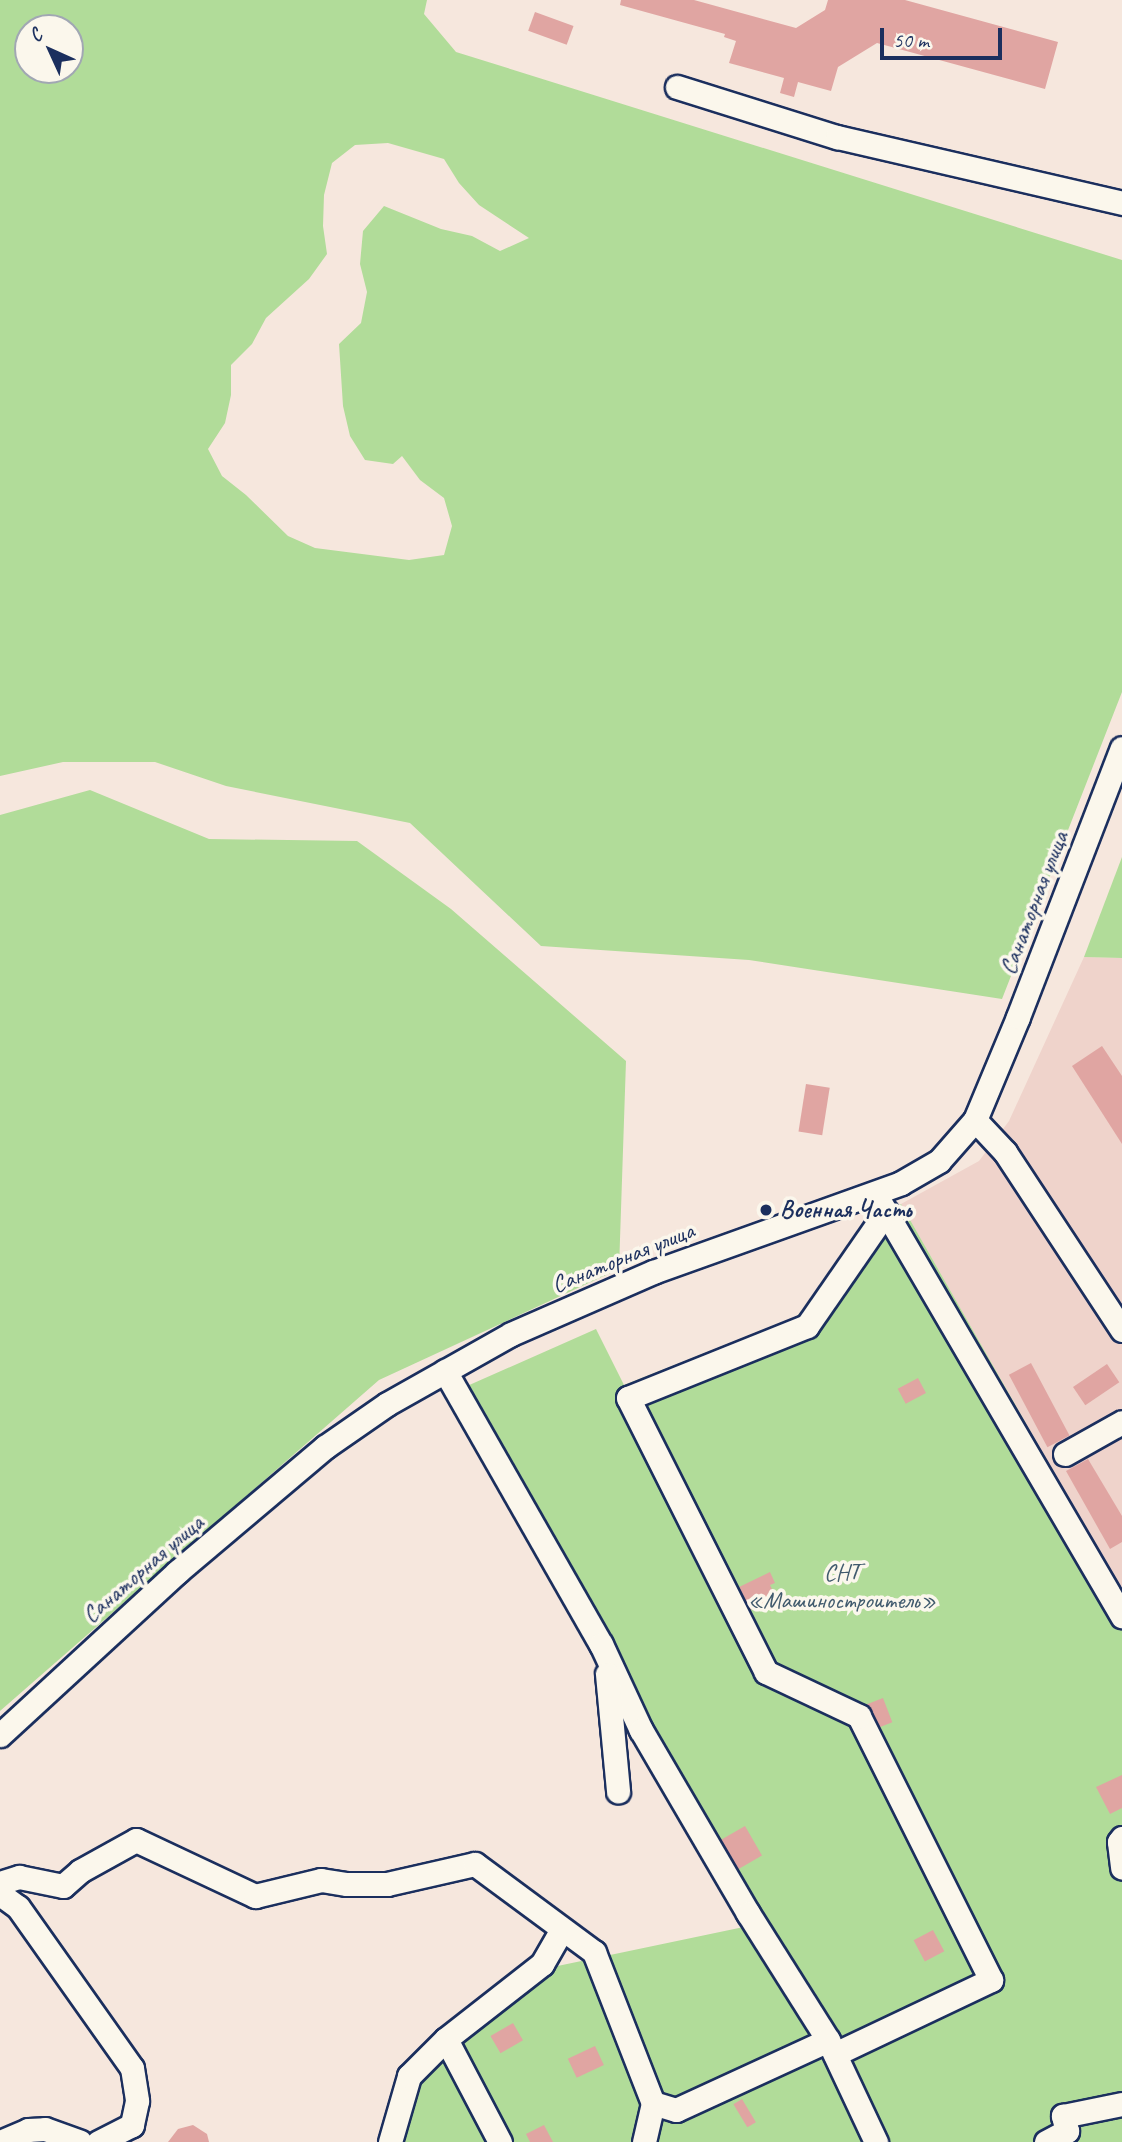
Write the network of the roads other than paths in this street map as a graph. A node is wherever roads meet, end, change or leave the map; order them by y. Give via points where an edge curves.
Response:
1 (677, 87) dead end
2 (1122, 203) edge
3 (1122, 748) edge
4 (975, 1120) junction
5 (881, 1203) junction
6 (1122, 1330) edge
7 (444, 1371) junction
8 (1122, 1422) edge
9 (1065, 1454) dead end
10 (1122, 1616) edge
11 (601, 1644) junction
12 (0, 1735) edge
13 (618, 1791) dead end
14 (1122, 1838) edge
15 (1122, 1868) edge
16 (0, 1883) edge
17 (0, 1894) edge
18 (561, 1931) junction
19 (446, 2039) junction
20 (831, 2047) junction
21 (653, 2103) junction
22 (1122, 2104) edge
23 (0, 2142) edge
24 (80, 2142) edge
25 (98, 2142) edge
26 (390, 2142) edge
27 (500, 2142) edge
28 (644, 2142) edge
29 (876, 2142) edge
30 (1046, 2142) edge

1 - 2 street via 836,137
3 - 4 street, Санаторная улица
4 - 5 street, Санаторная улица via 939,1161 901,1184
4 - 6 street via 1005,1152
5 - 7 street, Санаторная улица via 653,1272 511,1334
5 - 10 street
5 - 20 street via 807,1326 628,1398 766,1672 859,1716 991,1980
7 - 11 street
7 - 12 street, Санаторная улица via 325,1447 177,1572
8 - 9 street
11 - 13 street
11 - 20 street via 640,1730
14 - 15 street
16 - 18 street via 19,1877 63,1886 80,1871 136,1840 255,1896 321,1880 387,1884 475,1864
17 - 25 street via 18,1907 132,2067 137,2101 132,2125
18 - 19 street via 542,1964
18 - 21 street via 594,1952
19 - 26 street via 409,2076
19 - 27 street
20 - 21 street via 676,2109
20 - 29 street
21 - 28 street
22 - 30 street via 1063,2116 1067,2131
23 - 24 street via 28,2130 45,2129

